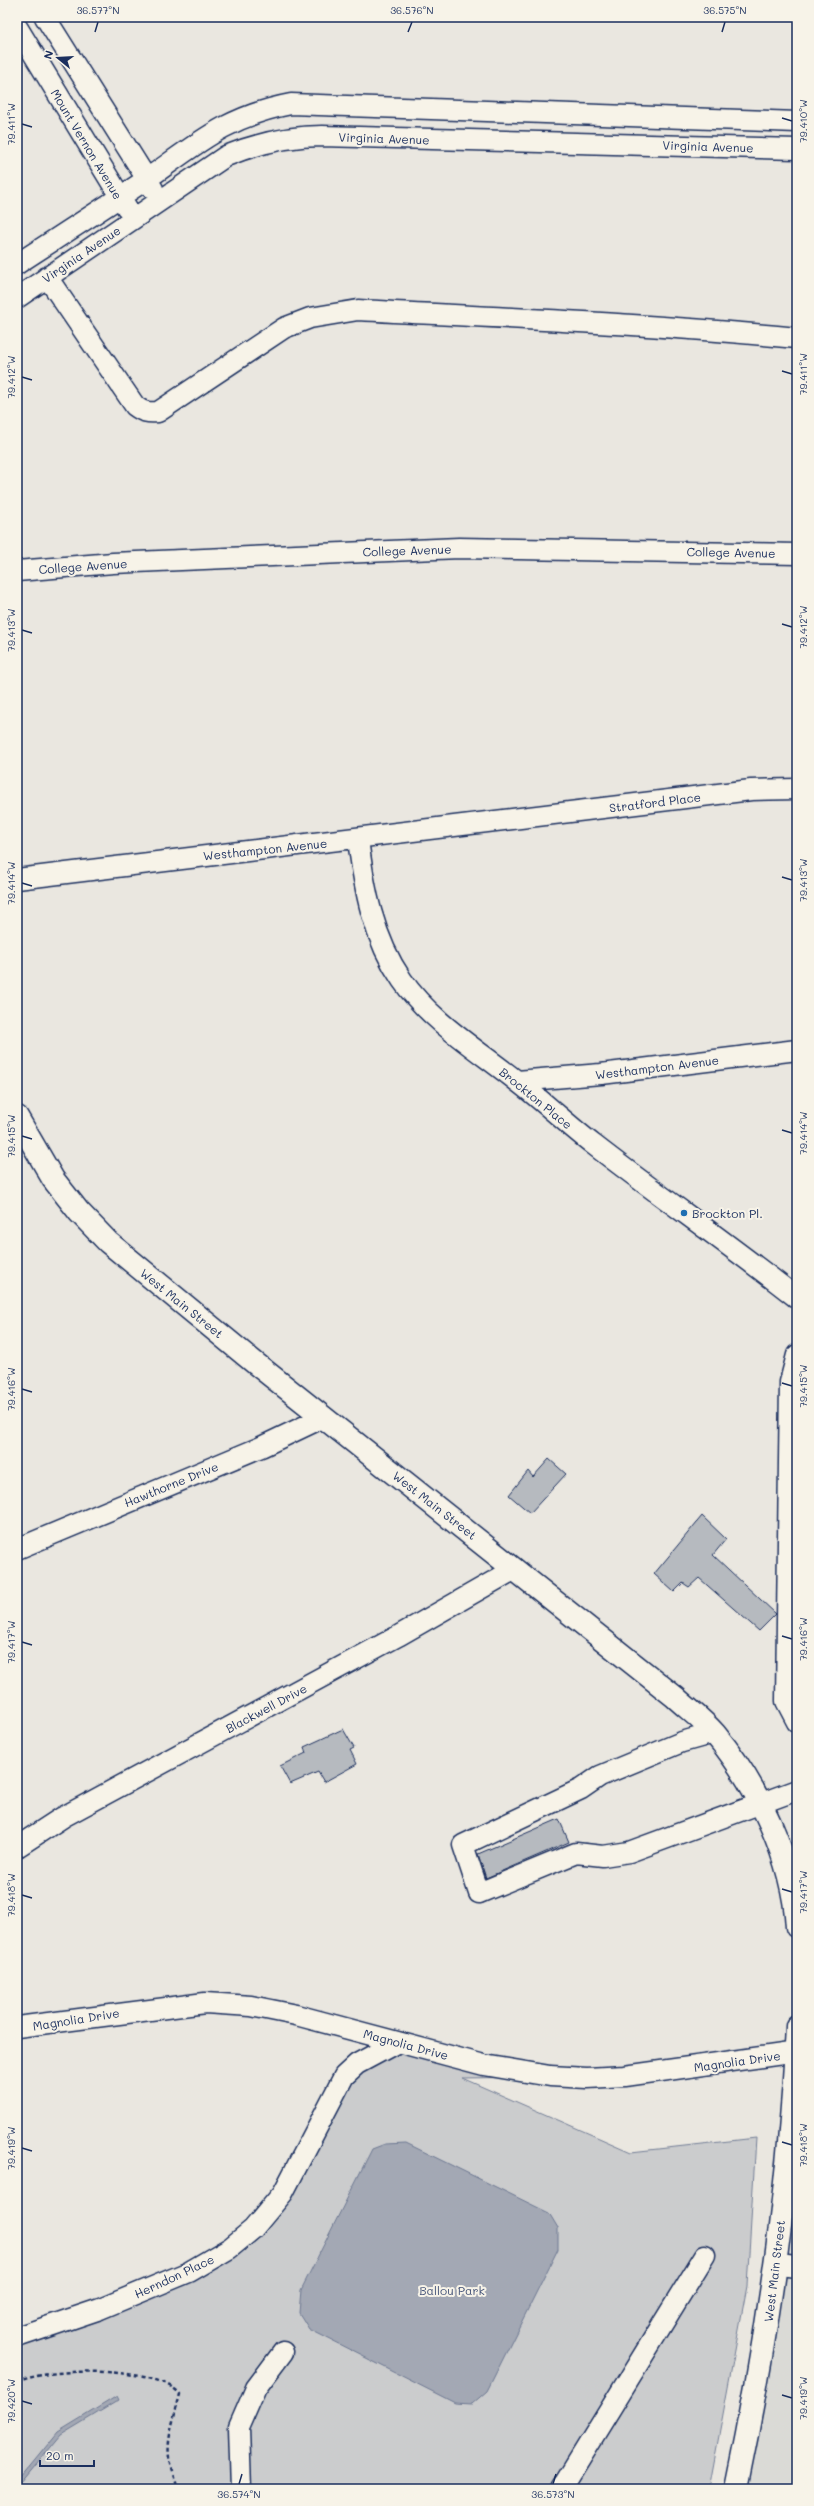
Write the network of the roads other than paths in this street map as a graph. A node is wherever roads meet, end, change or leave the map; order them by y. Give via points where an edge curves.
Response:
1 (45, 17) edge
2 (17, 27) edge
3 (797, 122) edge
4 (797, 149) edge
5 (146, 179) junction
6 (119, 197) junction
7 (161, 201) junction
8 (134, 219) junction
9 (17, 264) edge
10 (47, 277) junction
11 (17, 298) edge
12 (797, 338) edge
13 (797, 554) edge
14 (17, 570) edge
15 (797, 789) edge
16 (513, 820) joint
17 (358, 839) junction
18 (17, 879) edge
19 (797, 1050) edge
20 (517, 1081) junction
21 (17, 1117) edge
22 (797, 1298) edge
23 (797, 1355) edge
24 (324, 1417) junction
25 (792, 1545) edge
26 (17, 1548) edge
27 (515, 1569) junction
28 (797, 1722) edge
29 (714, 1733) junction
30 (797, 1790) edge
31 (760, 1804) junction
32 (17, 1846) edge
33 (797, 1927) edge
34 (797, 2026) edge
35 (17, 2027) edge
36 (398, 2042) junction
37 (796, 2052) edge
38 (705, 2255) dead end
39 (787, 2266) edge
40 (17, 2338) edge
41 (283, 2352) dead end
42 (241, 2489) edge
43 (561, 2489) edge
44 (736, 2489) edge

1 - 5 street
2 - 6 street, Mount Vernon Avenue
3 - 5 street via 291,104 254,113 209,134
4 - 7 street, Virginia Avenue via 300,136 264,142 226,156
5 - 6 street
5 - 7 street
6 - 8 street, Mount Vernon Avenue
6 - 9 street
7 - 8 street, Virginia Avenue
8 - 10 street, Virginia Avenue
10 - 11 street, Virginia Avenue
10 - 12 street via 135,406 142,411 151,412 158,412 284,328 336,312 358,310 570,321
13 - 14 street, College Avenue via 459,548 120,562
15 - 16 street, Stratford Place via 751,790
16 - 17 street, Westhampton Avenue
17 - 18 street, Westhampton Avenue via 123,864
17 - 20 street, Brockton Place via 364,883 373,919 401,979 416,999 442,1023
19 - 20 street, Westhampton Avenue via 602,1074
20 - 22 street, Brockton Place via 593,1144
21 - 24 main road, West Main Street via 53,1179 108,1242
23 - 25 street via 790,1382
24 - 26 street, Hawthorne Drive via 261,1447
24 - 27 main road, West Main Street
25 - 28 street via 786,1701
27 - 29 main road, West Main Street via 675,1697
27 - 32 street, Blackwell Drive via 398,1636 63,1817
29 - 31 main road, West Main Street via 732,1757
29 - 31 street via 682,1742 600,1776 581,1789 463,1845 479,1893 576,1853 603,1856 629,1852
30 - 31 street
31 - 33 main road, West Main Street via 780,1850 789,1880
34 - 37 main road, West Main Street
35 - 36 street, Magnolia Drive via 205,2003 250,2006 296,2015
36 - 37 street, Magnolia Drive via 484,2065 550,2076 587,2078 625,2076
36 - 40 street, Herndon Place via 356,2064 344,2076 283,2193 253,2229 230,2248 189,2272 100,2309
37 - 39 main road, West Main Street
38 - 43 street
39 - 44 main road, West Main Street via 757,2386
41 - 42 street via 256,2388 239,2427

